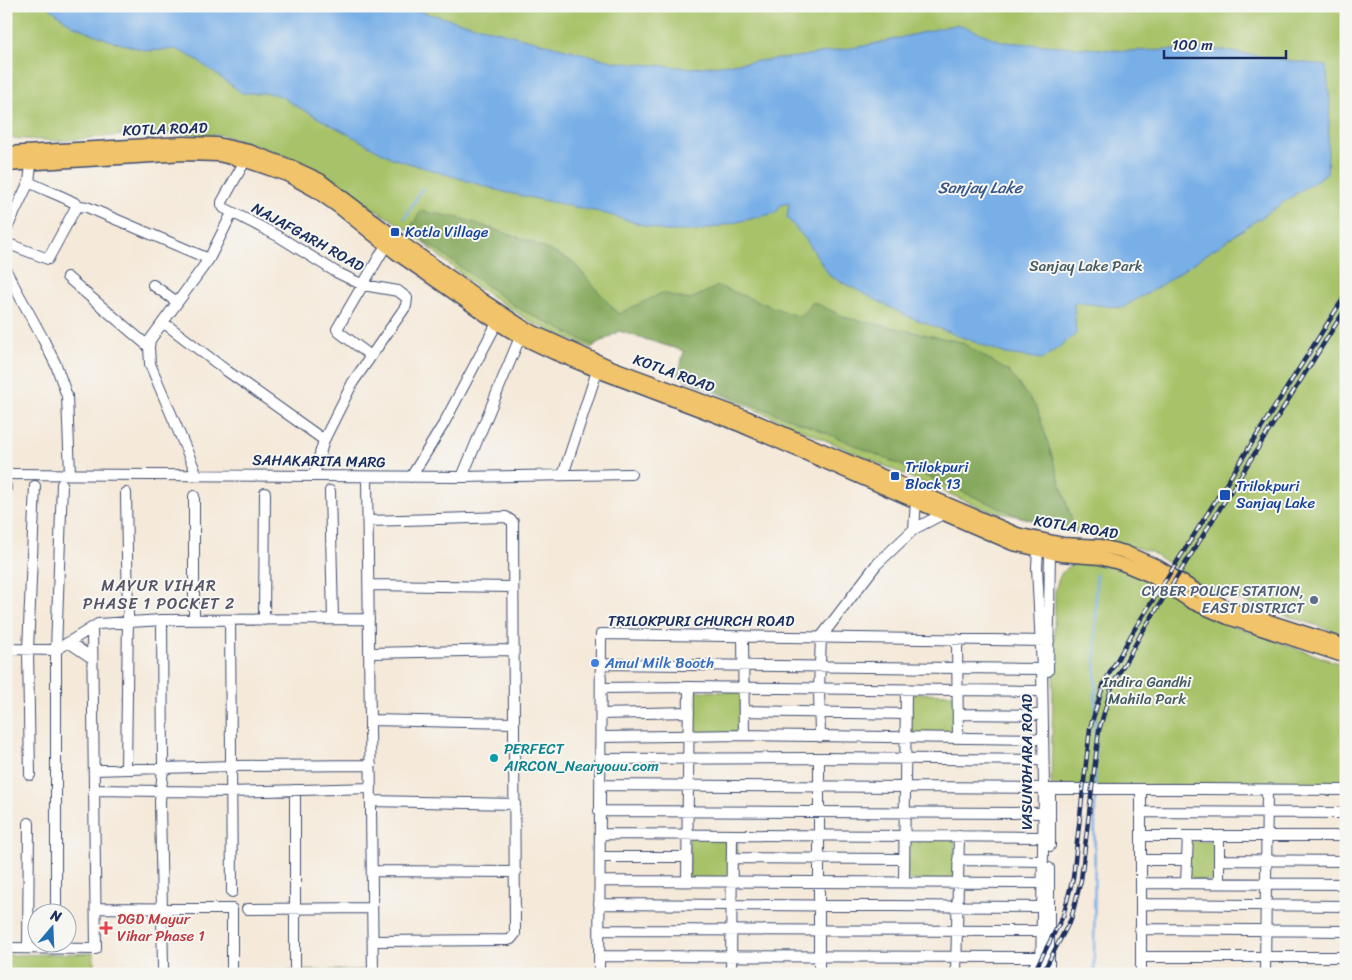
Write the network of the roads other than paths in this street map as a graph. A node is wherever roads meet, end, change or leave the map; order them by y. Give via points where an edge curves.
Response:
1 (6, 153) edge
2 (32, 158) junction
3 (245, 161) junction
4 (6, 165) edge
5 (29, 182) junction
6 (80, 206) junction
7 (232, 212) junction
8 (6, 230) edge
9 (389, 240) junction
10 (6, 243) edge
11 (209, 259) junction
12 (6, 271) edge
13 (67, 277) dead end
14 (153, 285) dead end
15 (363, 285) junction
16 (177, 302) junction
17 (163, 322) junction
18 (497, 323) junction
19 (522, 332) junction
20 (149, 347) junction
21 (371, 356) junction
22 (597, 371) junction
23 (324, 440) junction
24 (6, 474) edge
25 (70, 474) junction
26 (631, 474) dead end
27 (196, 475) junction
28 (314, 475) junction
29 (563, 475) junction
30 (367, 477) junction
31 (411, 477) junction
32 (462, 477) junction
33 (62, 484) dead end
34 (6, 486) edge
35 (35, 486) dead end
36 (6, 491) edge
37 (330, 491) dead end
38 (126, 493) dead end
39 (265, 493) dead end
40 (194, 496) dead end
41 (916, 502) junction
42 (943, 514) junction
43 (368, 521) junction
44 (914, 529) junction
45 (1044, 548) junction
46 (369, 585) junction
47 (514, 587) junction
48 (369, 618) junction
49 (194, 619) junction
50 (333, 619) junction
51 (162, 620) junction
52 (230, 620) junction
53 (264, 620) junction
54 (128, 622) junction
55 (92, 628) junction
56 (743, 636) junction
57 (821, 637) junction
58 (958, 639) junction
59 (1044, 641) junction
60 (70, 643) junction
61 (1346, 646) edge
62 (6, 649) edge
63 (28, 650) junction
64 (56, 650) junction
65 (512, 650) junction
66 (370, 653) junction
67 (1346, 657) edge
68 (92, 658) junction
69 (601, 664) junction
70 (743, 666) junction
71 (820, 666) junction
72 (958, 668) junction
73 (1042, 669) junction
74 (690, 687) junction
75 (601, 688) junction
76 (743, 688) junction
77 (819, 690) junction
78 (906, 690) junction
79 (958, 690) junction
80 (1042, 691) junction
81 (744, 711) junction
82 (689, 712) junction
83 (820, 712) junction
84 (601, 714) junction
85 (906, 714) junction
86 (958, 714) junction
87 (1042, 715) junction
88 (370, 720) junction
89 (514, 723) junction
90 (744, 735) junction
91 (689, 736) junction
92 (601, 737) junction
93 (820, 737) junction
94 (906, 737) junction
95 (958, 738) junction
96 (1042, 739) junction
97 (689, 758) junction
98 (819, 758) junction
99 (906, 758) junction
100 (601, 759) junction
101 (1043, 760) junction
102 (371, 765) junction
103 (232, 766) junction
104 (163, 768) junction
105 (126, 769) junction
106 (94, 770) junction
107 (30, 775) dead end
108 (601, 785) junction
109 (689, 785) junction
110 (819, 786) junction
111 (905, 786) junction
112 (1047, 787) junction
113 (371, 788) junction
114 (94, 790) junction
115 (295, 790) junction
116 (1142, 790) junction
117 (1267, 790) junction
118 (1346, 790) edge
119 (161, 791) junction
120 (231, 792) junction
121 (371, 801) junction
122 (515, 804) junction
123 (599, 811) junction
124 (688, 811) junction
125 (819, 812) junction
126 (904, 812) junction
127 (1141, 812) junction
128 (1043, 813) junction
129 (1266, 813) junction
130 (1346, 813) edge
131 (29, 823) dead end
132 (600, 834) junction
133 (688, 835) junction
134 (732, 835) junction
135 (819, 836) junction
136 (904, 836) junction
137 (959, 836) junction
138 (1142, 836) junction
139 (1188, 836) junction
140 (1219, 836) junction
141 (1267, 836) junction
142 (1346, 836) edge
143 (1043, 837) junction
144 (600, 857) junction
145 (687, 857) junction
146 (732, 858) junction
147 (819, 858) junction
148 (904, 859) junction
149 (958, 860) junction
150 (1043, 860) junction
151 (1141, 860) junction
152 (1187, 860) junction
153 (1219, 860) junction
154 (1266, 860) junction
155 (1346, 861) edge
156 (372, 871) junction
157 (516, 872) junction
158 (600, 881) junction
159 (687, 881) junction
160 (732, 881) junction
161 (819, 882) junction
162 (904, 882) junction
163 (958, 883) junction
164 (1042, 883) junction
165 (1141, 883) junction
166 (1186, 883) junction
167 (1219, 883) junction
168 (1266, 883) junction
169 (1346, 884) edge
170 (232, 892) dead end
171 (28, 902) edge
172 (56, 902) edge
173 (599, 904) junction
174 (732, 904) junction
175 (1141, 904) junction
176 (1266, 905) junction
177 (820, 906) junction
178 (957, 906) junction
179 (1346, 906) edge
180 (1042, 907) junction
181 (96, 908) junction
182 (163, 908) junction
183 (372, 908) junction
184 (247, 909) dead end
185 (294, 909) junction
186 (732, 929) junction
187 (819, 929) junction
188 (1140, 929) junction
189 (600, 930) junction
190 (1042, 930) junction
191 (1265, 930) junction
192 (1346, 930) edge
193 (957, 932) junction
194 (373, 941) junction
195 (6, 948) edge
196 (28, 948) edge
197 (78, 948) edge
198 (599, 956) junction
199 (732, 956) junction
200 (819, 956) junction
201 (956, 956) junction
202 (1040, 957) junction
203 (1141, 957) junction
204 (1266, 957) junction
205 (1346, 957) edge
206 (295, 967) dead end
207 (163, 968) dead end
208 (232, 968) dead end
209 (373, 974) edge
210 (599, 974) edge
211 (732, 974) edge
212 (819, 974) edge
213 (956, 974) edge
214 (1030, 974) edge
215 (1043, 974) edge
216 (1049, 974) edge
217 (1141, 974) edge
218 (1266, 974) edge

1 - 2 main road, KOTLA ROAD
2 - 3 main road, KOTLA ROAD via 185,154 218,155
2 - 4 main road, KOTLA ROAD
2 - 5 street
2 - 9 main road, KOTLA ROAD via 183,142 249,151 320,180
3 - 7 street via 222,202 224,208
3 - 9 main road, KOTLA ROAD via 287,175
5 - 6 street
5 - 8 street
6 - 10 street via 72,213 48,259
6 - 11 street
7 - 11 street, NAJAFGARH ROAD
7 - 15 street, NAJAFGARH ROAD
9 - 15 street
9 - 18 main road, KOTLA ROAD
9 - 19 main road, KOTLA ROAD via 481,299
11 - 16 street, NAJAFGARH ROAD
12 - 25 street via 49,351 67,396
13 - 20 street
14 - 16 street
15 - 21 street via 338,329
15 - 21 street, NAJAFGARH ROAD via 398,291 407,298 406,306
16 - 17 street, NAJAFGARH ROAD
17 - 20 street, NAJAFGARH ROAD via 150,340
17 - 23 street
18 - 19 main road, KOTLA ROAD
18 - 31 street
19 - 22 main road, KOTLA ROAD via 554,353
19 - 32 street
19 - 45 main road, KOTLA ROAD via 746,417
20 - 27 street via 150,364
21 - 23 street
22 - 29 street
22 - 41 main road, KOTLA ROAD via 742,426
23 - 28 street
24 - 25 street, SAHAKARITA MARG
25 - 27 street, SAHAKARITA MARG
26 - 29 street, SAHAKARITA MARG
27 - 28 street, SAHAKARITA MARG
28 - 30 street, SAHAKARITA MARG
29 - 32 street, SAHAKARITA MARG
30 - 31 street, SAHAKARITA MARG
30 - 43 street
31 - 32 street, SAHAKARITA MARG
33 - 64 street
34 - 36 street
35 - 63 street
37 - 50 street
38 - 54 street
39 - 53 street
40 - 49 street
41 - 42 main road, KOTLA ROAD
41 - 44 street
42 - 44 street
42 - 45 main road, KOTLA ROAD via 1013,544
43 - 46 street
43 - 47 street via 509,518 513,522
44 - 57 street via 876,565
45 - 59 street, VASUNDHARA ROAD
45 - 61 main road, KOTLA ROAD via 1063,544 1101,546 1125,552 1157,566 1228,608
45 - 67 main road, KOTLA ROAD via 1061,555 1100,558 1122,564 1151,576 1191,602 1228,618
46 - 47 street
46 - 48 street
47 - 65 street
48 - 50 street
48 - 66 street
49 - 51 street
49 - 52 street
50 - 53 street
51 - 54 street
51 - 104 street
52 - 53 street
52 - 103 street
54 - 55 street via 98,624
54 - 105 street
55 - 60 street
55 - 68 street
56 - 57 street, TRILOKPURI CHURCH ROAD
56 - 69 street, TRILOKPURI CHURCH ROAD via 601,634
56 - 70 street
57 - 58 street, TRILOKPURI CHURCH ROAD
57 - 71 street
58 - 59 street, TRILOKPURI CHURCH ROAD
58 - 72 street
59 - 73 street, VASUNDHARA ROAD
59 - 112 street, VASUNDHARA ROAD via 1048,703
60 - 64 street
60 - 68 street
62 - 63 street
63 - 64 street
63 - 107 street
64 - 172 street
65 - 66 street
65 - 89 street
66 - 88 street
68 - 106 street
69 - 70 street
69 - 75 street, TRILOKPURI CHURCH ROAD
70 - 71 street
70 - 76 street
71 - 72 street
71 - 77 street
72 - 73 street
72 - 79 street
73 - 80 street, VASUNDHARA ROAD
74 - 75 street
74 - 76 street
74 - 82 street
75 - 84 street, TRILOKPURI CHURCH ROAD
76 - 77 street
76 - 81 street
77 - 78 street
77 - 83 street
78 - 79 street
78 - 85 street
79 - 80 street
79 - 86 street
80 - 87 street, VASUNDHARA ROAD
81 - 83 street
81 - 90 street
82 - 84 street
82 - 91 street
83 - 85 street
83 - 93 street
84 - 92 street, TRILOKPURI CHURCH ROAD
85 - 94 street
86 - 87 street
86 - 95 street
87 - 96 street, VASUNDHARA ROAD
88 - 89 street
88 - 102 street
89 - 122 street
90 - 91 street
90 - 93 street
91 - 92 street
91 - 97 street
92 - 100 street, TRILOKPURI CHURCH ROAD
93 - 94 street
94 - 95 street
94 - 99 street
95 - 96 street
96 - 101 street, VASUNDHARA ROAD
97 - 98 street
97 - 100 street
97 - 109 street
98 - 99 street
98 - 110 street
99 - 101 street
99 - 111 street
100 - 108 street, TRILOKPURI CHURCH ROAD
101 - 112 street, VASUNDHARA ROAD
102 - 103 street
102 - 113 street
103 - 104 street
103 - 120 street
104 - 105 street
104 - 119 street
105 - 106 street
106 - 114 street
108 - 109 street
108 - 123 street, TRILOKPURI CHURCH ROAD
109 - 110 street
109 - 124 street
110 - 111 street
110 - 125 street
111 - 112 street
111 - 126 street
112 - 116 street
112 - 128 street, VASUNDHARA ROAD
112 - 216 street, VASUNDHARA ROAD
113 - 115 street
113 - 121 street
114 - 119 street
114 - 181 street
115 - 120 street
115 - 185 street
116 - 117 street
116 - 127 street
117 - 118 street
117 - 129 street
119 - 120 street
119 - 182 street
120 - 170 street
121 - 122 street
121 - 156 street
122 - 157 street
123 - 124 street
123 - 132 street, TRILOKPURI CHURCH ROAD
124 - 125 street
124 - 133 street
125 - 126 street
125 - 135 street
126 - 128 street
126 - 136 street
127 - 129 street
127 - 138 street
128 - 143 street, VASUNDHARA ROAD
129 - 130 street
129 - 141 street
131 - 171 street
132 - 133 street
132 - 144 street, TRILOKPURI CHURCH ROAD
133 - 134 street
133 - 145 street
134 - 135 street
134 - 146 street
135 - 136 street
135 - 147 street
136 - 137 street
136 - 148 street
137 - 143 street
137 - 149 street
138 - 139 street
138 - 151 street
139 - 140 street
139 - 152 street
140 - 141 street
140 - 153 street
141 - 142 street
141 - 154 street
143 - 150 street, VASUNDHARA ROAD
144 - 145 street
144 - 158 street, TRILOKPURI CHURCH ROAD
145 - 159 street
146 - 147 street
146 - 160 street
147 - 148 street
147 - 161 street
148 - 162 street
149 - 150 street
149 - 163 street
150 - 164 street, VASUNDHARA ROAD
151 - 152 street
151 - 165 street
152 - 166 street
153 - 154 street
153 - 167 street
154 - 155 street
154 - 168 street
156 - 157 street
156 - 183 street
157 - 194 street via 515,934 511,939
158 - 159 street
158 - 173 street, TRILOKPURI CHURCH ROAD
159 - 160 street
160 - 161 street
160 - 174 street
161 - 162 street
161 - 177 street
162 - 163 street
163 - 164 street
163 - 178 street
164 - 180 street, VASUNDHARA ROAD
165 - 166 street
165 - 175 street
166 - 167 street
167 - 168 street
168 - 169 street
168 - 176 street
173 - 174 street
173 - 189 street, TRILOKPURI CHURCH ROAD
174 - 177 street
174 - 186 street
175 - 176 street
175 - 188 street
176 - 179 street
176 - 191 street
177 - 178 street
177 - 187 street
178 - 180 street
178 - 193 street
180 - 190 street, VASUNDHARA ROAD
181 - 182 street
181 - 197 street via 96,949
182 - 207 street
182 - 208 street via 232,908
183 - 185 street
183 - 194 street
184 - 185 street
185 - 206 street
186 - 187 street
186 - 189 street
186 - 199 street
187 - 193 street
187 - 200 street
188 - 191 street
188 - 203 street
189 - 198 street, TRILOKPURI CHURCH ROAD
190 - 193 street
190 - 202 street, VASUNDHARA ROAD
191 - 192 street
191 - 204 street
193 - 201 street
194 - 209 street
195 - 196 street
198 - 199 street
198 - 210 street, TRILOKPURI CHURCH ROAD
199 - 200 street
199 - 211 street
200 - 201 street
200 - 212 street
201 - 202 street
201 - 213 street
202 - 214 street
202 - 215 street, VASUNDHARA ROAD
203 - 204 street
203 - 217 street
204 - 205 street
204 - 218 street
215 - 216 street

